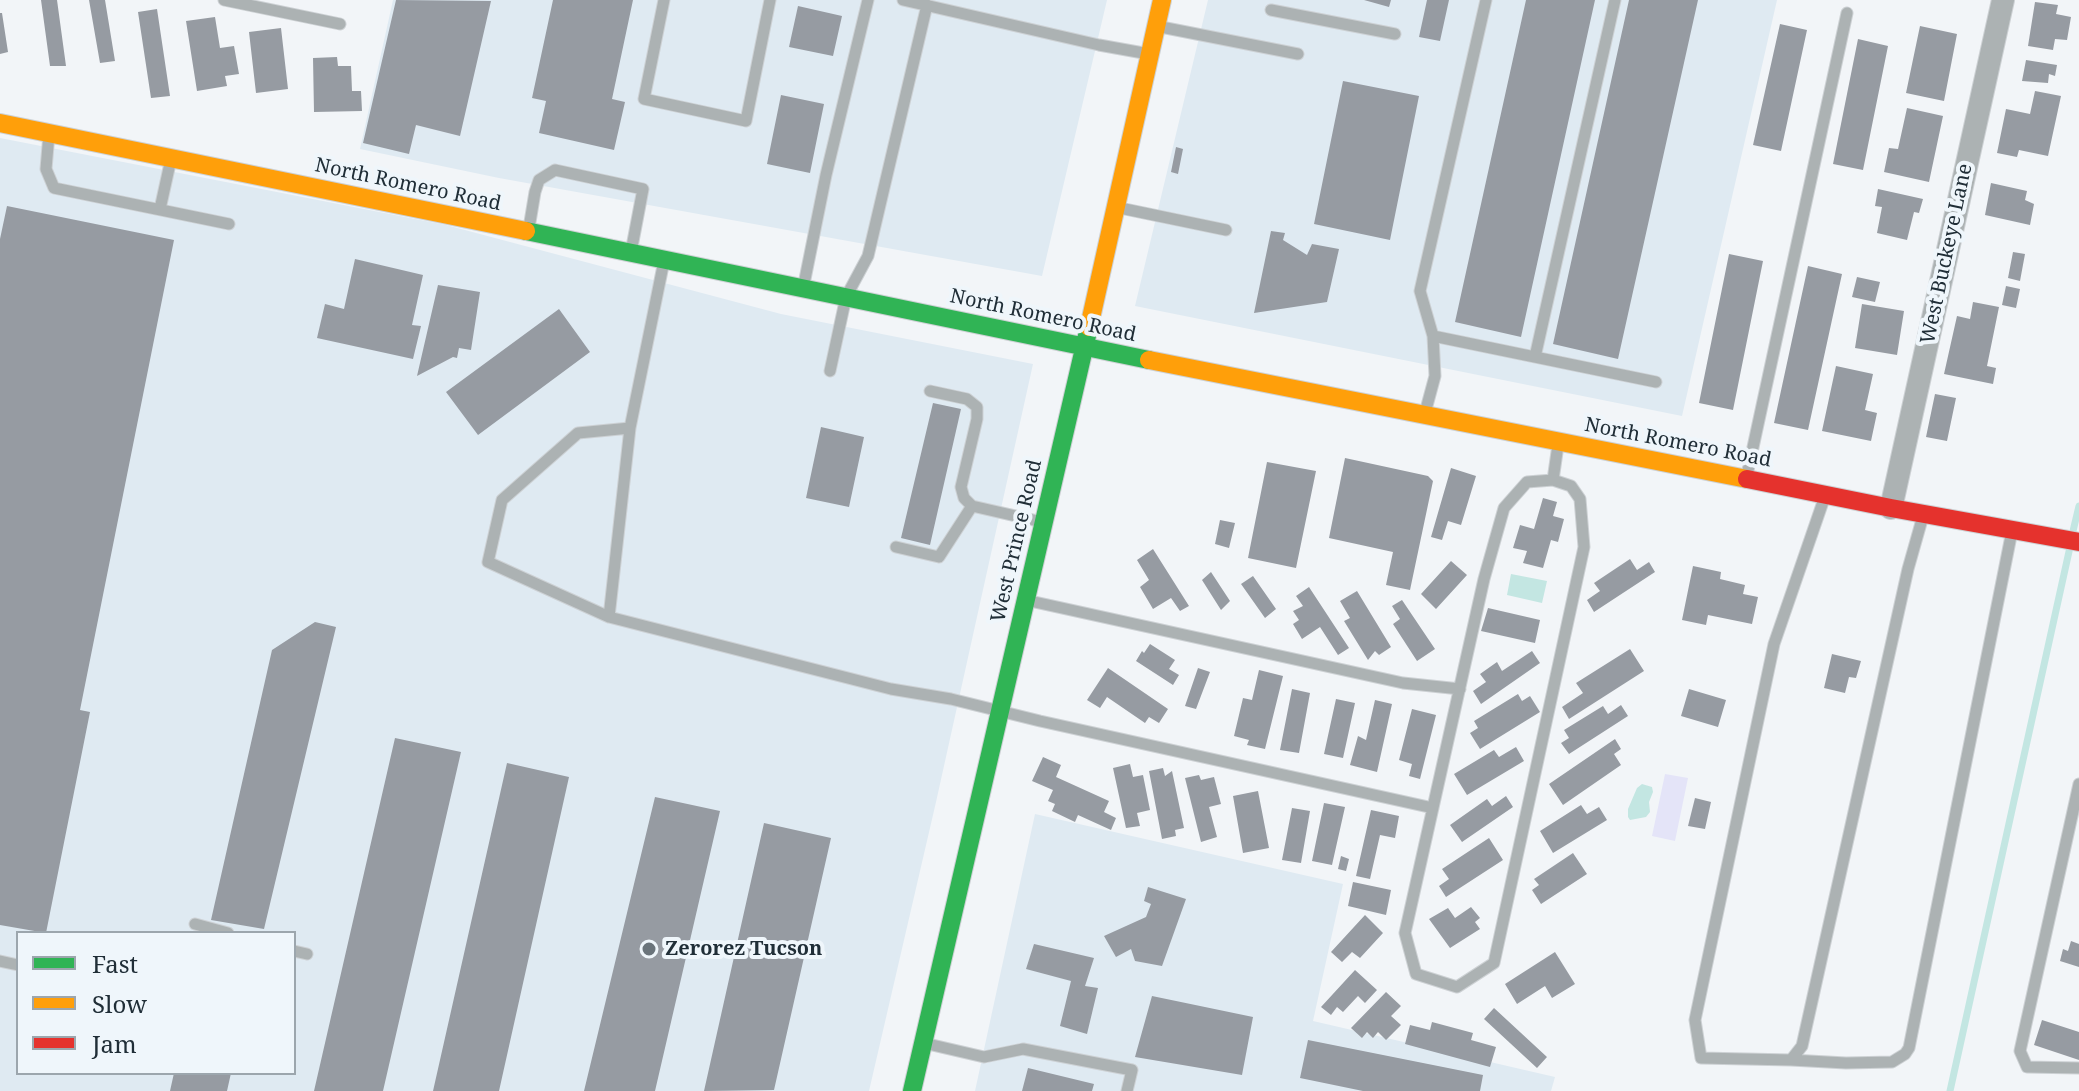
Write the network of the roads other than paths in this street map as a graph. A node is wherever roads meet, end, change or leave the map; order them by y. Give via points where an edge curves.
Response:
1 (224, 0) edge
2 (664, 0) edge
3 (770, 0) edge
4 (868, 0) edge
5 (903, 0) edge
6 (1162, 0) edge
7 (1486, 0) edge
8 (1615, 0) edge
9 (2003, 0) edge
10 (927, 5) junction
11 (1271, 10) dead end
12 (1847, 13) dead end
13 (340, 24) dead end
14 (1156, 26) junction
15 (1395, 34) dead end
16 (1150, 54) junction
17 (1298, 54) dead end
18 (1, 126) edge
19 (49, 134) junction
20 (171, 159) junction
21 (1116, 207) junction
22 (160, 209) junction
23 (229, 224) dead end
24 (1226, 230) dead end
25 (528, 232) junction
26 (631, 253) junction
27 (665, 260) junction
28 (804, 288) junction
29 (846, 297) junction
30 (1433, 336) junction
31 (1085, 347) junction
32 (1535, 357) junction
33 (830, 371) dead end
34 (1656, 382) dead end
35 (930, 391) dead end
36 (1425, 415) junction
37 (630, 428) junction
38 (1558, 442) junction
39 (1746, 479) junction
40 (1553, 480) junction
41 (1825, 495) junction
42 (972, 506) junction
43 (1891, 508) junction
44 (1924, 514) junction
45 (1044, 523) junction
46 (2020, 531) junction
47 (2079, 542) edge
48 (896, 547) dead end
49 (1026, 600) junction
50 (609, 617) junction
51 (1460, 689) junction
52 (1000, 712) junction
53 (2079, 784) edge
54 (1433, 808) junction
55 (195, 924) dead end
56 (221, 931) edge
57 (296, 951) edge
58 (307, 954) dead end
59 (923, 1043) junction
60 (1791, 1060) junction
61 (2079, 1068) edge
62 (912, 1091) edge
63 (1127, 1091) edge

1 - 13 lane
2 - 3 lane via 644,99 746,121
4 - 28 lane
5 - 10 lane
6 - 14 street, West Prince Road
7 - 30 lane via 1420,291
8 - 32 lane
9 - 43 street, West Buckeye Lane
10 - 16 lane
10 - 29 lane via 868,256
11 - 15 lane
12 - 39 lane
14 - 16 street, West Prince Road
14 - 17 lane
16 - 21 street, West Prince Road
18 - 19 street, North Romero Road
19 - 20 street, North Romero Road
19 - 22 lane via 46,169 54,188
20 - 22 lane
20 - 25 street, North Romero Road
21 - 24 lane
21 - 31 street, West Prince Road
22 - 23 lane
25 - 26 street, North Romero Road
25 - 26 lane via 539,180 555,170 643,189
26 - 27 street, North Romero Road
27 - 28 street, North Romero Road
27 - 37 lane
28 - 29 street, North Romero Road
29 - 31 street, North Romero Road
29 - 33 lane
30 - 32 lane
30 - 36 lane via 1435,376
31 - 36 street, North Romero Road
31 - 45 street, West Prince Road
32 - 34 lane
35 - 42 lane via 967,399 977,407 961,487
36 - 38 street, North Romero Road
37 - 50 lane
37 - 50 lane via 578,433 502,500 488,562
38 - 39 street, North Romero Road
38 - 40 lane
39 - 41 street, North Romero Road
40 - 51 lane via 1527,482 1504,508
40 - 54 lane via 1571,486 1580,499 1584,547 1494,963 1457,987 1416,974 1405,933
41 - 43 street, North Romero Road
41 - 60 lane via 1774,644 1695,1020 1701,1058
42 - 45 lane
42 - 48 lane via 939,557
43 - 44 street, North Romero Road
44 - 46 street, North Romero Road
44 - 60 lane via 1802,1046
45 - 49 street, West Prince Road
46 - 47 street, North Romero Road
46 - 60 lane via 1909,1048 1892,1062
49 - 51 lane via 1403,683
49 - 52 street, West Prince Road
50 - 52 lane
51 - 54 lane
52 - 54 lane
52 - 59 street, West Prince Road
53 - 61 lane via 2020,1051 2027,1067
55 - 56 lane
57 - 58 lane
59 - 62 street, West Prince Road
59 - 63 lane via 984,1057 1023,1049 1132,1070

